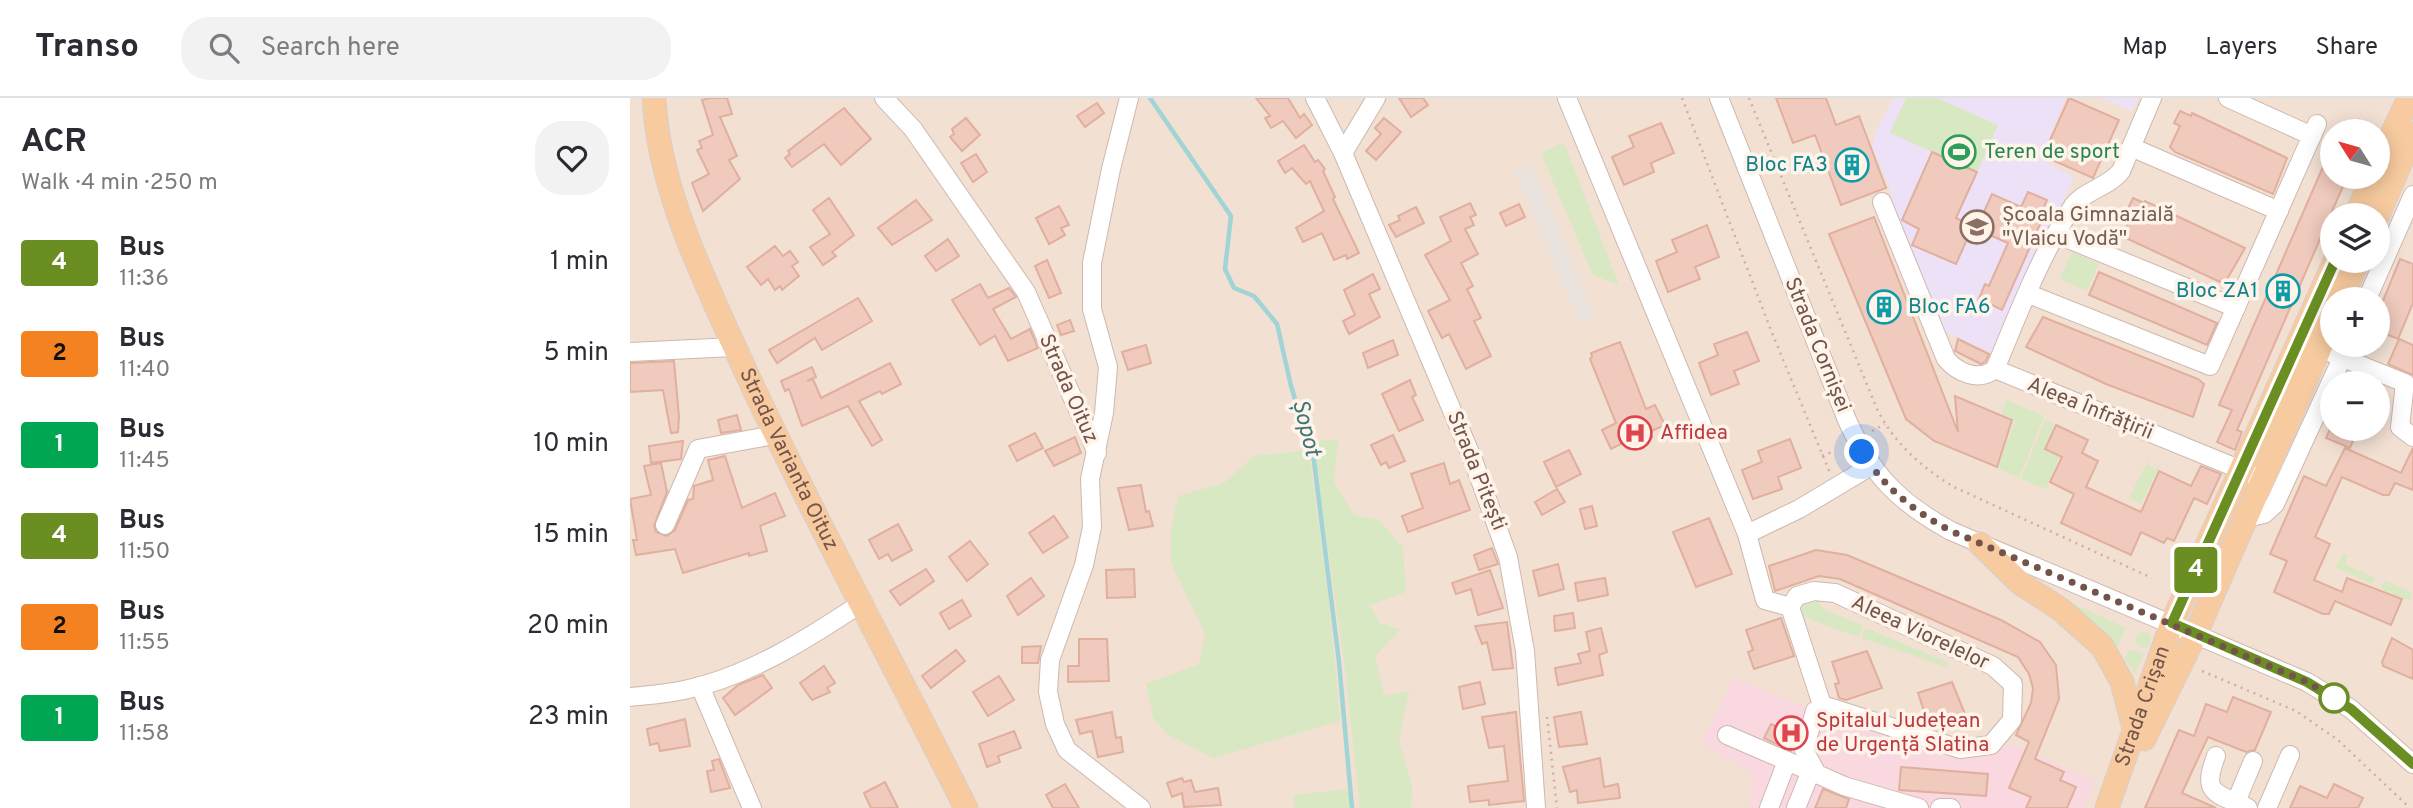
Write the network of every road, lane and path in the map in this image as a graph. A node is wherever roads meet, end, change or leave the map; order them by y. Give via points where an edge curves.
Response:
1 (654, 98) edge
2 (884, 98) edge
3 (1129, 98) edge
4 (1315, 98) edge
5 (1376, 98) edge
6 (1567, 98) edge
7 (1682, 98) edge
8 (1719, 98) edge
9 (1749, 98) edge
10 (2151, 98) edge
11 (2228, 98) edge
12 (2409, 98) edge
13 (2413, 134) edge
14 (2390, 138) edge
15 (2131, 147) junction
16 (1343, 153) junction
17 (2413, 195) edge
18 (1882, 202) dead end
19 (2383, 203) edge
20 (2279, 211) junction
21 (2056, 234) junction
22 (2390, 234) edge
23 (2331, 273) edge
24 (2029, 294) junction
25 (2236, 307) junction
26 (2320, 333) edge
27 (2310, 344) junction
28 (734, 346) junction
29 (2320, 346) edge
30 (630, 352) edge
31 (2342, 357) edge
32 (2356, 357) edge
33 (1995, 369) junction
34 (1885, 424) junction
35 (1872, 431) dead end
36 (774, 435) junction
37 (2413, 437) edge
38 (1833, 451) dead end
39 (1097, 453) junction
40 (1822, 456) junction
41 (1871, 466) junction
42 (2252, 475) junction
43 (1838, 486) junction
44 (2246, 518) junction
45 (665, 525) dead end
46 (1747, 534) junction
47 (1980, 544) junction
48 (2152, 578) dead end
49 (863, 602) junction
50 (1790, 607) junction
51 (2172, 623) junction
52 (2196, 634) junction
53 (2202, 671) dead end
54 (699, 686) junction
55 (630, 697) edge
56 (1823, 708) junction
57 (2134, 730) junction
58 (1727, 735) dead end
59 (2290, 755) dead end
60 (2216, 756) dead end
61 (1787, 761) junction
62 (2253, 761) dead end
63 (2413, 764) edge
64 (1814, 772) junction
65 (1866, 801) edge
66 (2242, 805) edge
67 (752, 808) edge
68 (965, 808) edge
69 (1141, 808) edge
70 (1536, 808) edge
71 (1769, 808) edge
72 (1796, 808) edge
73 (1919, 808) edge
74 (1940, 808) edge
75 (1951, 808) edge
76 (2109, 808) edge
77 (2267, 808) edge
78 (2410, 808) edge

1 - 28 main road, Strada Varianta Oituz via 656,130 681,227
2 - 39 street, Strada Oituz via 913,129 1026,292
3 - 39 street via 1092,263 1092,309 1108,367
4 - 16 street, Strada Pitești
5 - 16 street
6 - 46 street
7 - 40 path
8 - 41 street, Strada Cornișei via 1847,419
9 - 34 path
10 - 15 street
11 - 20 street via 2314,130
12 - 14 main road
13 - 19 main road
15 - 20 street
15 - 21 street via 2115,178 2079,199
16 - 70 street, Strada Pitești via 1473,460 1508,557 1525,651
17 - 22 street
18 - 33 street via 1946,359 1953,367 1977,376
20 - 25 street
21 - 24 street
21 - 25 street
23 - 27 main road, Strada Crișan
24 - 25 street via 2210,366
24 - 33 street
26 - 27 main road, Strada Crișan
27 - 29 street
27 - 42 main road, Strada Crișan
28 - 30 street
28 - 36 main road, Strada Varianta Oituz
31 - 44 street via 2275,504 2264,514
32 - 37 street via 2405,383 2400,427
33 - 42 street, Aleea Înfrățirii
34 - 35 path
34 - 48 path via 1933,475
36 - 45 street via 698,449
36 - 49 main road, Strada Varianta Oituz
38 - 40 path
39 - 69 street, Strada Oituz via 1090,479 1093,527 1050,660 1048,692 1067,750
40 - 43 path
41 - 43 street
41 - 47 street, Strada Cornișei via 1924,517
42 - 44 main road, Strada Crișan
42 - 51 main road, Strada Crișan
43 - 46 street
44 - 52 main road, Strada Crișan
46 - 50 street via 1765,600
47 - 51 street, Strada Cornișei
47 - 57 main road via 2020,583 2102,646 2122,682
49 - 54 street via 772,656
49 - 68 main road, Strada Varianta Oituz
50 - 56 street
50 - 56 street, Aleea Viorelelor via 1797,596 1814,591 1835,593 1993,666 2013,684 2011,720 1991,745 1960,749 1829,706
51 - 52 street, Strada Cornișei
51 - 57 main road, Strada Crișan
52 - 63 street, Strada Cornișei via 2307,682 2351,709
52 - 76 main road, Strada Crișan
53 - 78 path via 2296,711 2338,740
54 - 55 street
54 - 67 street
56 - 64 street via 1811,719 1804,750
57 - 76 main road, Strada Crișan
58 - 61 street
59 - 77 street
60 - 66 street via 2208,778 2210,786
61 - 64 street
61 - 71 street
62 - 66 street
64 - 65 street
64 - 72 street
65 - 73 street
74 - 75 street

